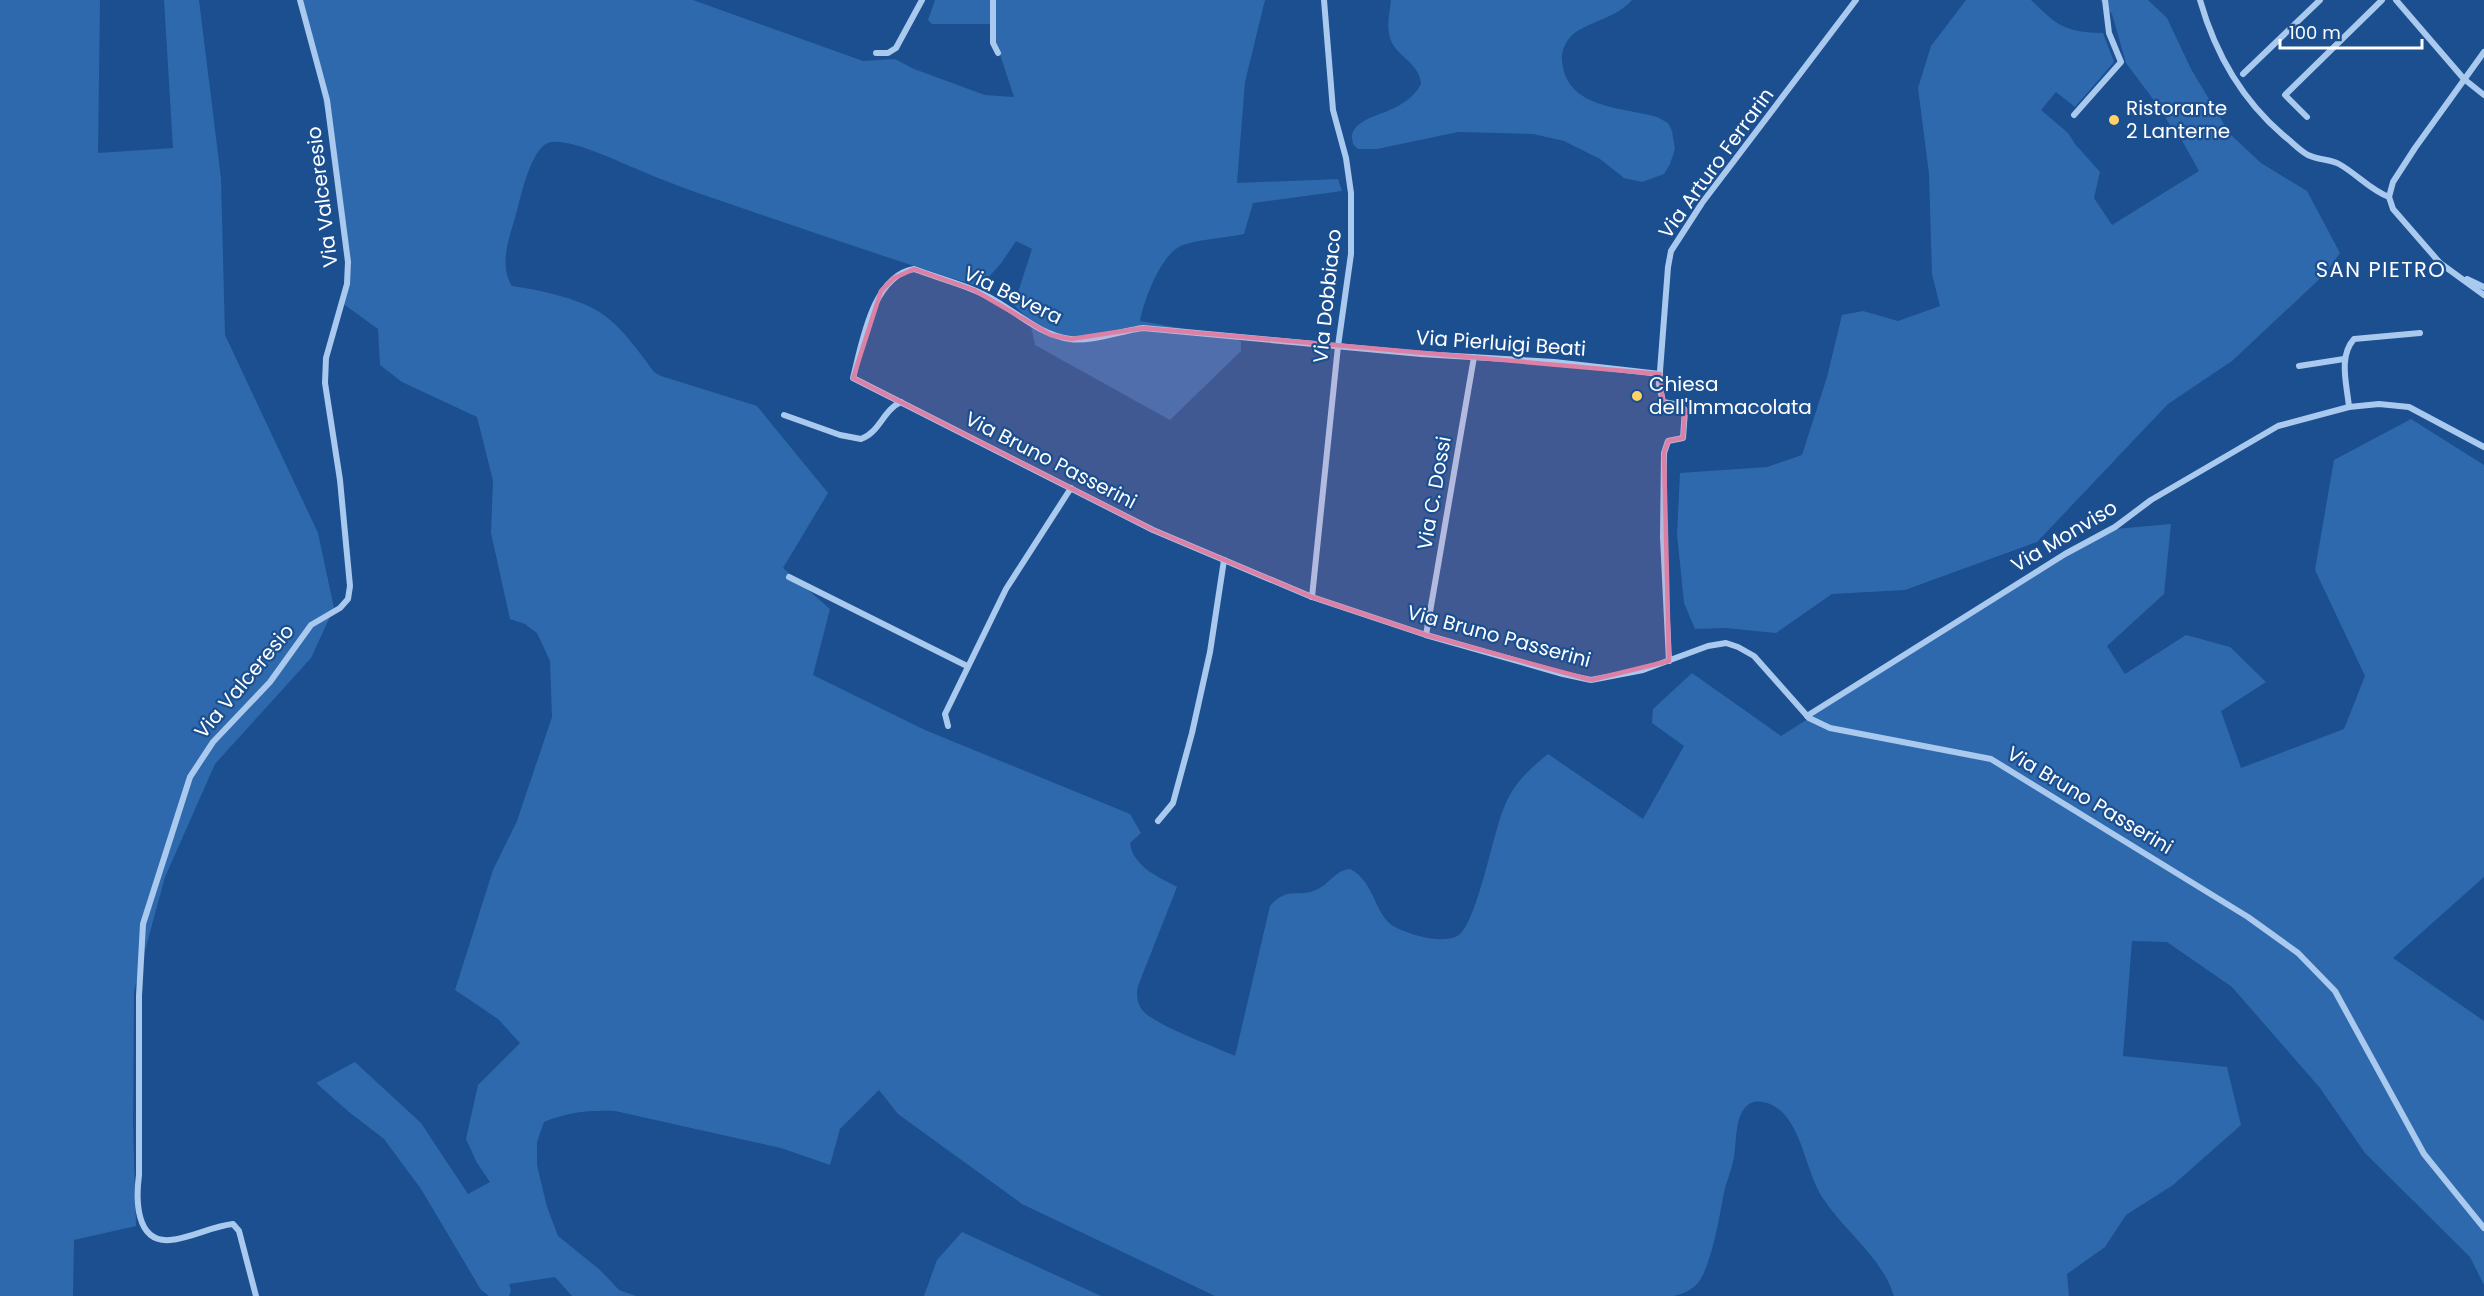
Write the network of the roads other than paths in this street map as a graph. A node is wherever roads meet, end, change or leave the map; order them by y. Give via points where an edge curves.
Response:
1 (300, 0) edge
2 (922, 0) edge
3 (993, 0) edge
4 (1324, 0) edge
5 (1856, 0) edge
6 (2105, 0) edge
7 (2200, 0) edge
8 (2319, 0) edge
9 (2382, 0) edge
10 (2396, 0) edge
11 (2484, 52) edge
12 (876, 53) dead end
13 (998, 53) dead end
14 (2243, 74) dead end
15 (2464, 79) junction
16 (2484, 95) edge
17 (2074, 116) dead end
18 (2307, 117) dead end
19 (2389, 197) junction
20 (2452, 272) junction
21 (2484, 287) edge
22 (2484, 295) edge
23 (2420, 333) dead end
24 (1338, 346) junction
25 (1474, 357) junction
26 (2344, 358) junction
27 (2299, 366) dead end
28 (1660, 374) junction
29 (853, 378) joint
30 (901, 402) junction
31 (2349, 407) junction
32 (784, 415) dead end
33 (2484, 447) edge
34 (1071, 488) junction
35 (1224, 560) junction
36 (789, 577) dead end
37 (1312, 597) junction
38 (1426, 635) junction
39 (1668, 661) junction
40 (967, 666) junction
41 (1807, 716) junction
42 (948, 726) dead end
43 (1158, 822) dead end
44 (2484, 1228) edge
45 (256, 1296) edge

1 - 45 street, Via Valceresio via 327,100 348,262 347,284 326,358 325,383 340,480 348,599 312,625 270,682 213,742 190,777 143,924 139,996 138,1215 157,1238 170,1240 233,1224
2 - 12 street via 896,48
3 - 13 street via 993,43
4 - 24 street, Via Dobbiaco via 1333,110 1351,193 1351,254
5 - 28 street, Via Arturo Ferrarin via 1721,177 1671,251
6 - 17 street via 2109,33 2121,62
7 - 19 street via 2225,65 2242,94 2263,117 2307,155 2338,163
8 - 14 street
9 - 18 street via 2285,95
10 - 15 street
11 - 15 street
15 - 16 street
15 - 19 street via 2393,182
19 - 20 street via 2393,209
20 - 21 street
20 - 22 street
23 - 26 street via 2354,339
24 - 25 street, Via Pierluigi Beati
24 - 29 street, Via Bevera via 1143,328 1071,339 1052,335 975,290 914,269 905,270 881,291
24 - 37 street, Via Dobbiaco
25 - 28 street, Via Pierluigi Beati
25 - 38 street, Via C. Dossi
26 - 27 street
26 - 31 street
28 - 39 street, Via Arturo Ferrarin via 1663,402 1685,410 1683,438 1668,441 1664,453
29 - 30 street, Via Bruno Passerini
30 - 32 street via 890,408 874,431 861,439
30 - 34 street, Via Bruno Passerini
31 - 33 street, Via Monviso via 2409,407
31 - 41 street, Via Monviso via 2269,430
34 - 35 street, Via Bruno Passerini via 1153,530
34 - 40 street via 1006,589
35 - 37 street, Via Bruno Passerini
35 - 43 street via 1192,733 1173,803
36 - 40 street
37 - 38 street, Via Bruno Passerini
38 - 39 street, Via Bruno Passerini via 1591,680
39 - 41 street, Via Bruno Passerini via 1708,646 1726,643 1738,647 1766,667
40 - 42 street via 945,714
41 - 44 street, Via Bruno Passerini via 1830,729 1991,759 2248,917 2290,947 2335,991 2424,1154

